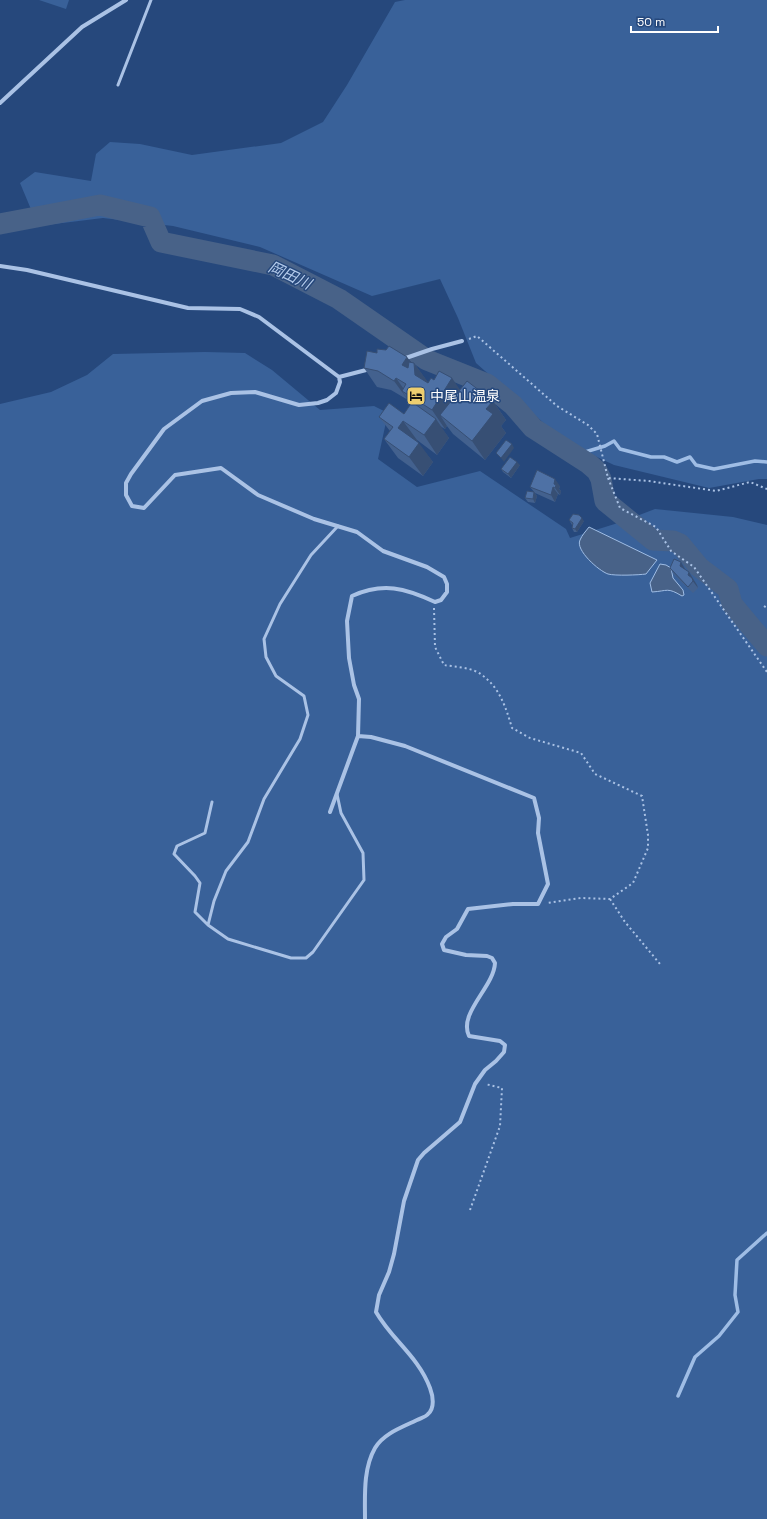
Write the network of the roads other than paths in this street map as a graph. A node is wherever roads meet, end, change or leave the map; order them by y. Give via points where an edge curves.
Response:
1 (126, 0) edge
2 (151, 0) edge
3 (118, 85) dead end
4 (0, 103) edge
5 (0, 266) edge
6 (462, 341) road end
7 (397, 361) edge
8 (375, 367) edge
9 (339, 377) junction
10 (338, 526) junction
11 (358, 736) junction
12 (337, 793) junction
13 (212, 802) dead end
14 (330, 812) dead end
15 (208, 926) junction
16 (365, 1519) edge

1 - 4 street via 82,27
2 - 3 lane
5 - 9 street via 188,308 240,309 259,317
6 - 7 street
8 - 9 street
9 - 10 street via 336,392 327,400 318,403 299,405 255,392 231,393 202,401 164,429 126,483 126,495 132,506 144,508 174,474 222,468 258,495 314,519
10 - 11 street via 357,532 382,551 427,567 444,577 447,584 447,592 441,600 434,602 398,588 366,590 352,596 347,621 349,658 359,699
10 - 15 lane via 311,554 280,604 264,639 266,657 276,676 304,696 308,716 300,739 264,800 248,842 226,871 214,901
11 - 12 street
11 - 16 street via 371,736 405,746 534,798 548,884 538,904 468,909 457,929 446,937 442,944 444,950 487,956 495,963 494,974 474,1005 467,1031 469,1036 500,1041 504,1045 504,1052 477,1081 460,1122 418,1160 404,1201 394,1254 376,1312 422,1371 433,1401 428,1414 391,1432 375,1448 367,1471
12 - 14 street
12 - 15 lane via 341,813 363,853 364,880 313,952 306,958 291,958 228,939
13 - 15 lane via 205,833 177,846 174,854 200,883 195,912

